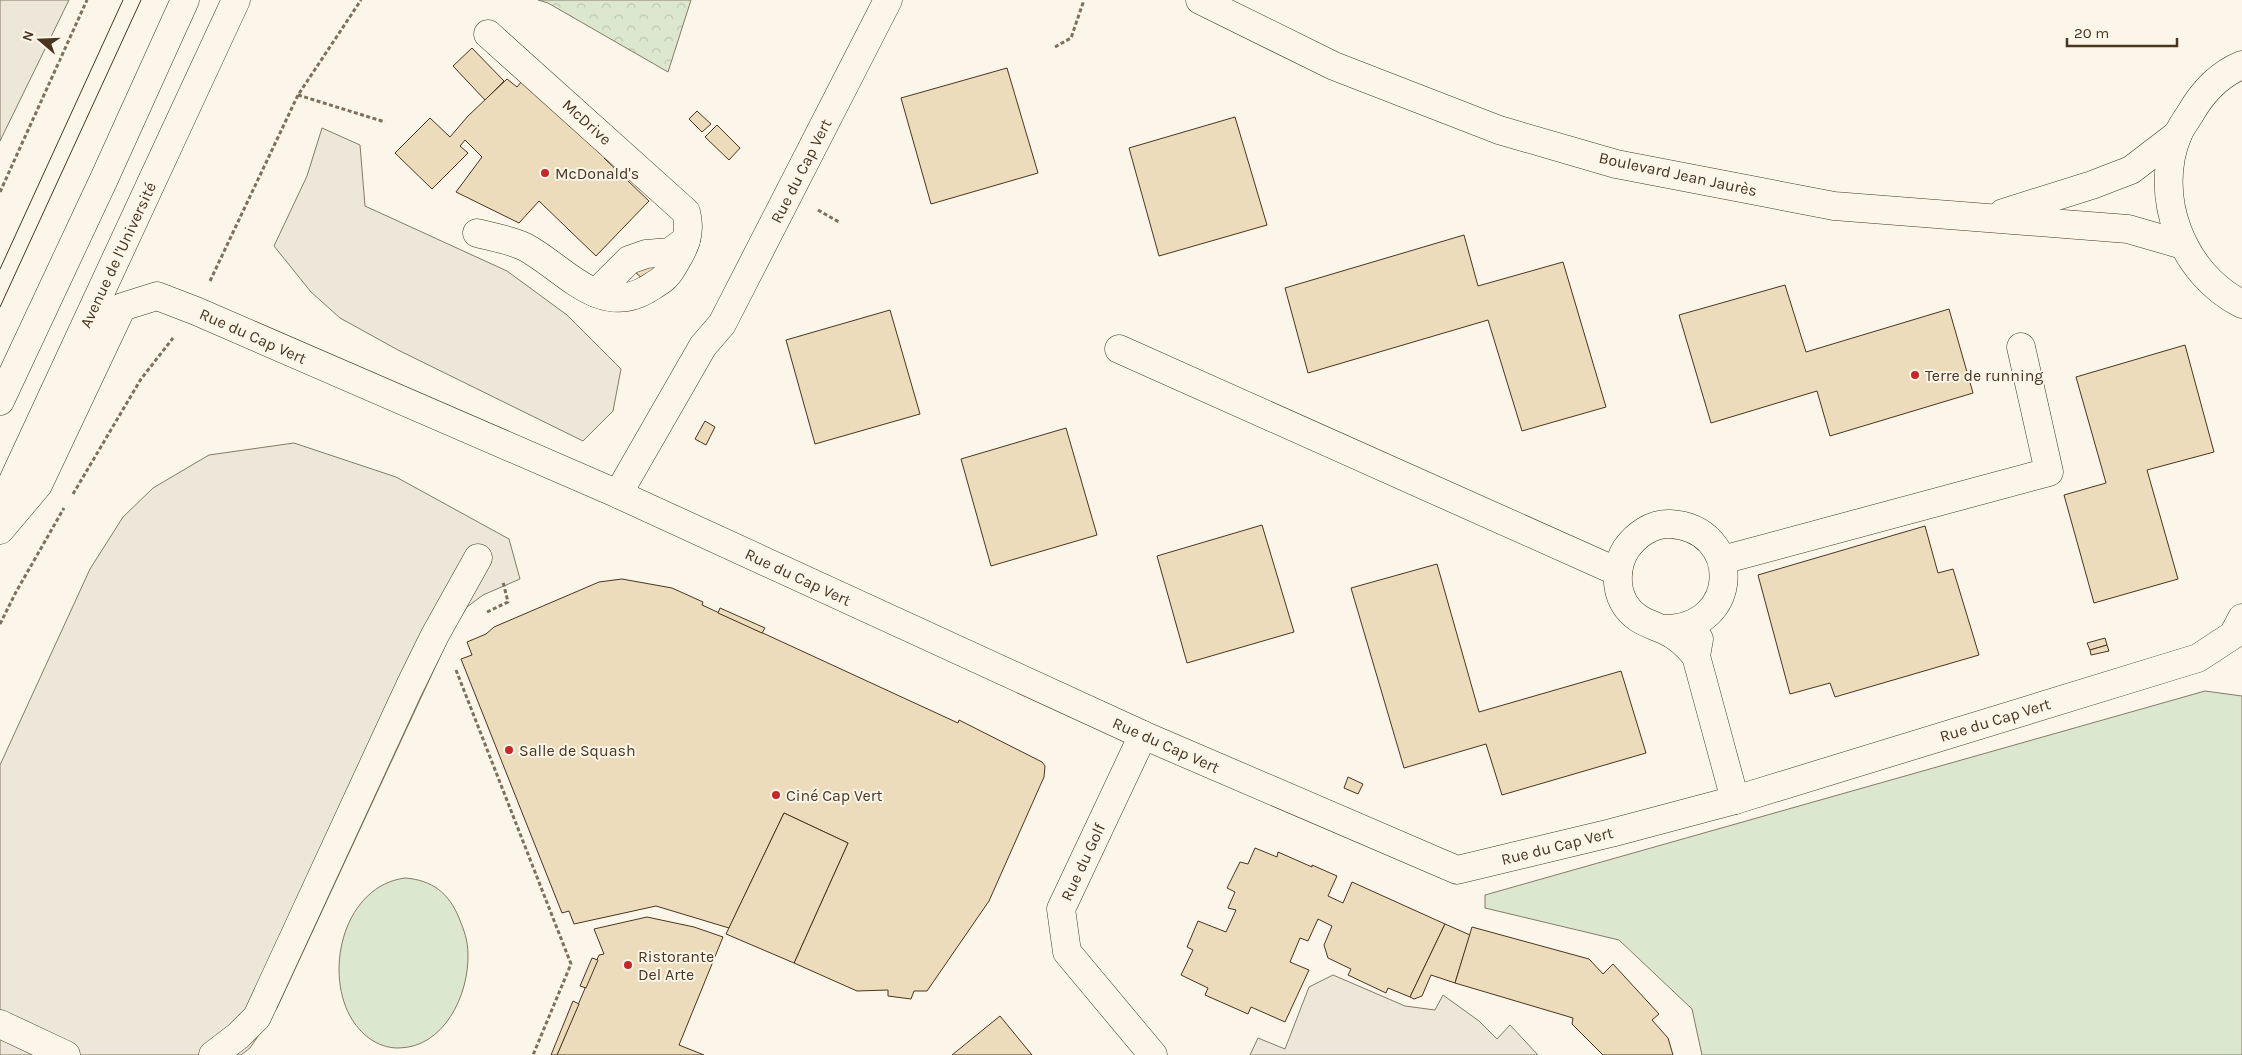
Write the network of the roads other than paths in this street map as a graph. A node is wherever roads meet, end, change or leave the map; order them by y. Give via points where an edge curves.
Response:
1 (185, 0) edge
2 (236, 0) edge
3 (888, 0) edge
4 (1200, 0) edge
5 (488, 34) dead end
6 (2242, 65) edge
7 (2178, 134) junction
8 (1990, 217) junction
9 (477, 233) dead end
10 (2182, 245) junction
11 (2242, 304) edge
12 (2021, 347) dead end
13 (1119, 350) dead end
14 (0, 401) edge
15 (618, 494) junction
16 (0, 510) edge
17 (0, 530) edge
18 (478, 558) dead end
19 (1722, 560) junction
20 (1618, 572) junction
21 (1708, 614) junction
22 (2242, 618) edge
23 (1664, 630) junction
24 (1696, 656) junction
25 (1143, 735) junction
26 (1735, 800) junction
27 (5, 1027) edge
28 (66, 1055) edge
29 (213, 1055) edge
30 (1153, 1055) edge

1 - 14 street
2 - 16 street, Avenue de l'Université
3 - 15 street, Rue du Cap Vert via 722,324 703,346
4 - 8 street, Boulevard Jean Jaurès via 1334,66 1499,130 1616,164 1834,206
5 - 9 street, McDrive via 686,212 690,225 686,240 670,252 646,254 629,260 596,292 524,246
6 - 7 street via 2231,69 2200,97
7 - 8 street via 2131,170
7 - 10 street via 2169,171 2170,208
8 - 10 street, Boulevard Jean Jaurès via 2128,229
10 - 11 street via 2202,274
12 - 19 street via 2049,472
13 - 20 street
15 - 17 street, Rue du Cap Vert via 157,296 122,307 38,484
15 - 25 street, Rue du Cap Vert
18 - 29 street via 409,688 257,1017
19 - 20 street via 1713,544 1700,532 1683,525 1665,524 1648,529 1633,540 1622,555
19 - 21 street via 1723,589 1718,603
20 - 23 street via 1624,604 1648,625
21 - 23 street via 1695,624
21 - 24 street via 1699,635
22 - 26 street, Rue du Cap Vert via 2233,635 2198,658
23 - 24 street via 1683,640
24 - 26 street
25 - 26 street, Rue du Cap Vert via 1457,870
25 - 30 street, Rue du Golf via 1061,909 1066,952
27 - 28 street

